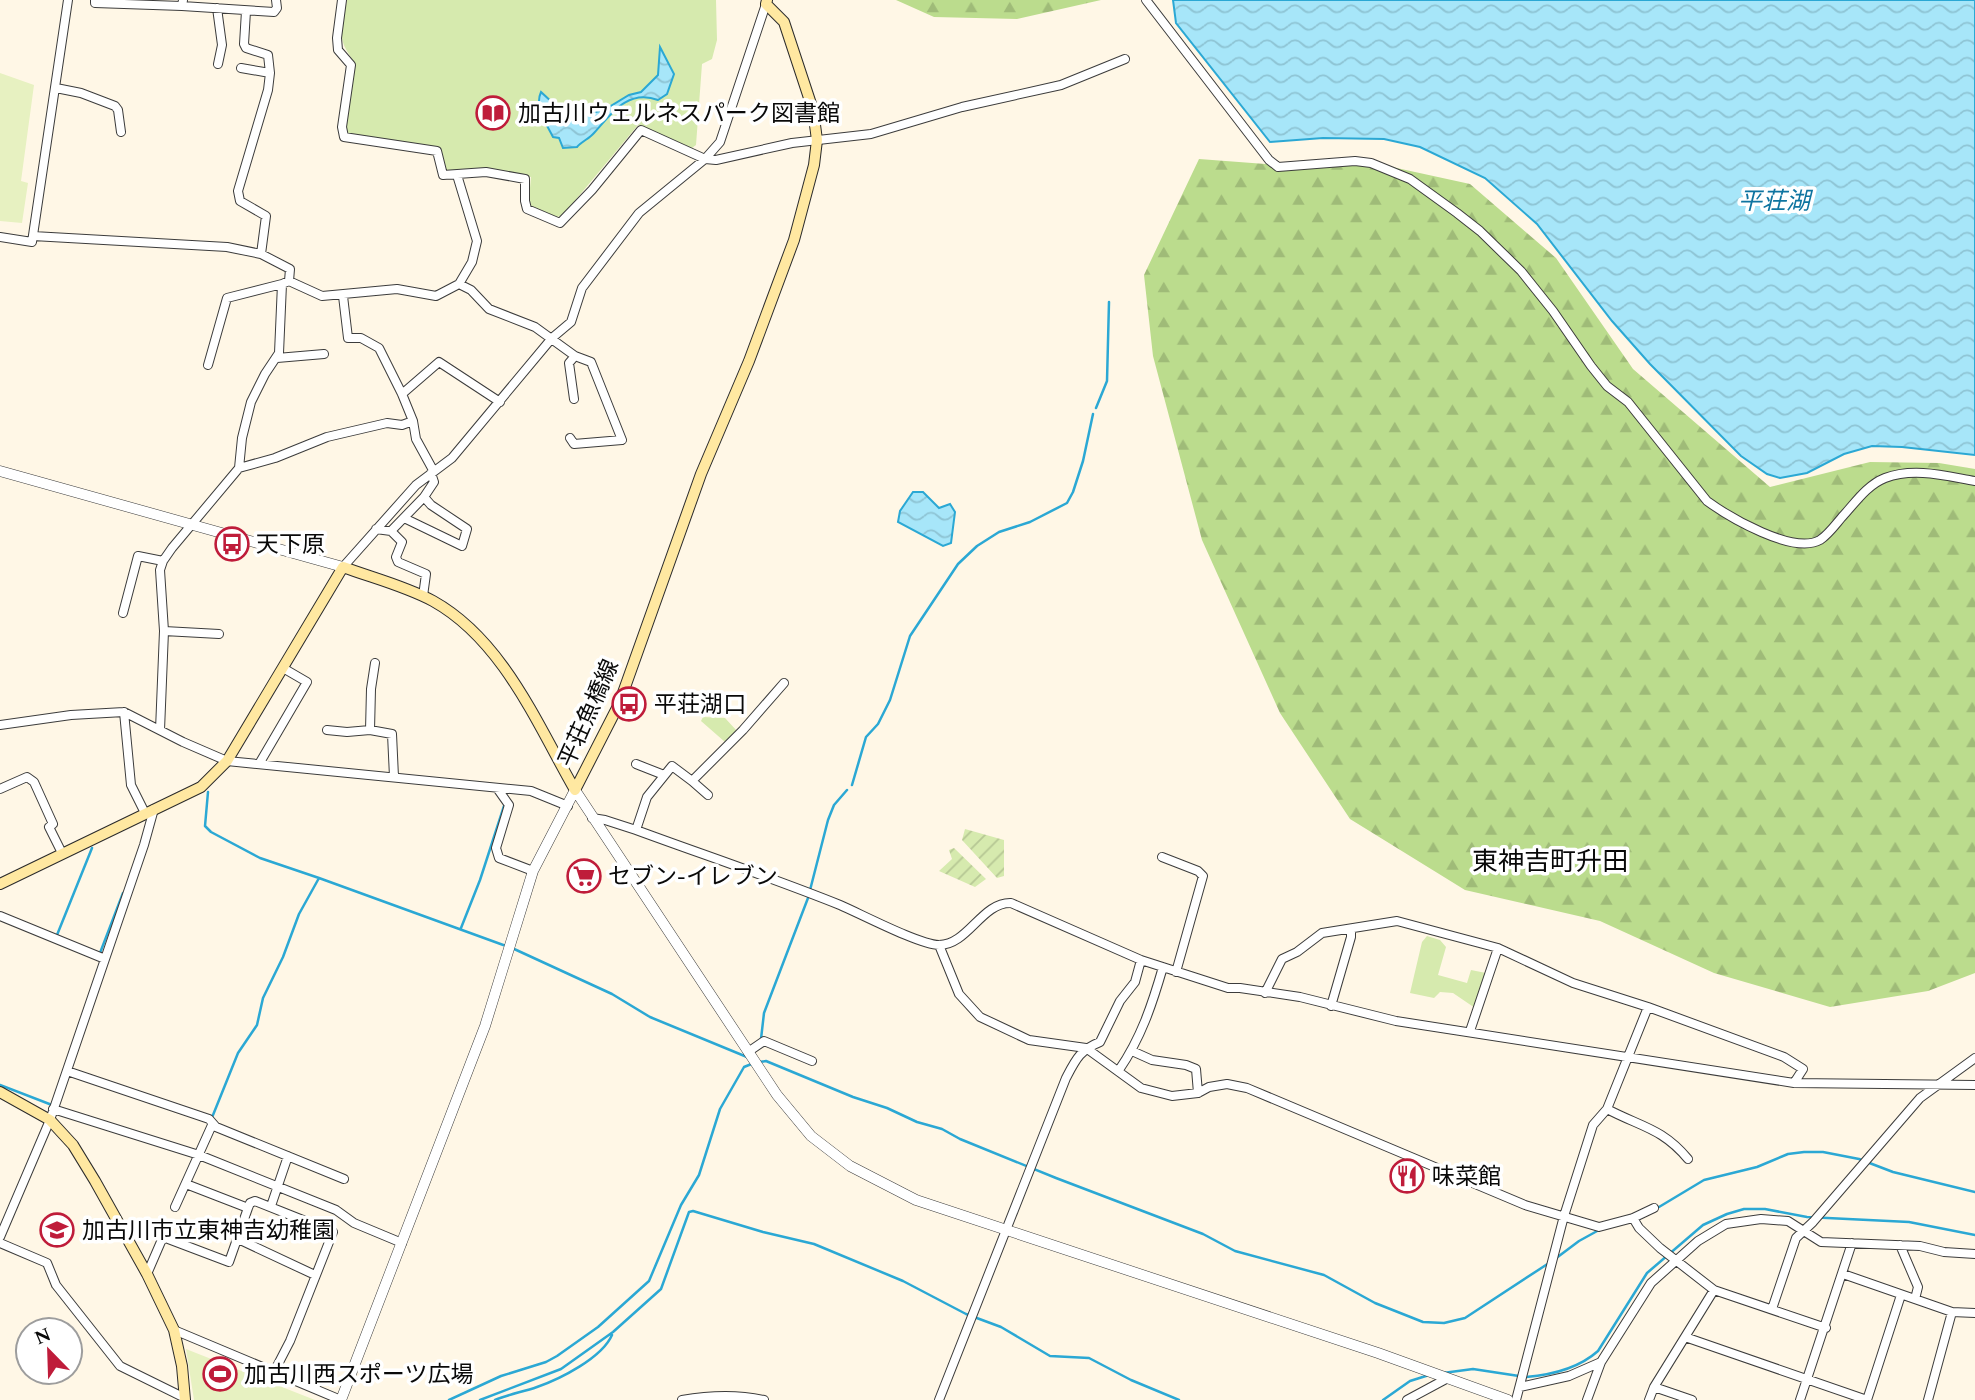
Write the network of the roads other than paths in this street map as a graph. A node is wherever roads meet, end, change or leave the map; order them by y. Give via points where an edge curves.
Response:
1 (68, 0) edge
2 (95, 0) edge
3 (276, 0) edge
4 (342, 0) edge
5 (1146, 0) edge
6 (140, 2) edge
7 (767, 2) edge
8 (183, 3) edge
9 (218, 9) junction
10 (246, 12) junction
11 (1125, 59) dead end
12 (218, 64) dead end
13 (241, 68) dead end
14 (270, 73) junction
15 (56, 88) junction
16 (121, 132) dead end
17 (817, 140) junction
18 (705, 159) junction
19 (457, 175) junction
20 (33, 236) junction
21 (0, 237) edge
22 (261, 254) junction
23 (286, 282) junction
24 (459, 284) junction
25 (343, 296) junction
26 (552, 338) junction
27 (324, 354) dead end
28 (575, 356) junction
29 (277, 358) junction
30 (208, 365) dead end
31 (402, 394) junction
32 (574, 400) dead end
33 (500, 402) junction
34 (413, 421) junction
35 (570, 438) dead end
36 (239, 468) junction
37 (0, 471) edge
38 (432, 471) junction
39 (1975, 481) edge
40 (425, 498) junction
41 (404, 518) junction
42 (194, 523) junction
43 (376, 528) junction
44 (391, 531) junction
45 (163, 561) junction
46 (343, 567) junction
47 (423, 596) junction
48 (122, 613) dead end
49 (164, 631) junction
50 (219, 634) dead end
51 (375, 663) dead end
52 (282, 668) junction
53 (784, 683) dead end
54 (778, 691) junction
55 (786, 698) dead end
56 (124, 712) junction
57 (0, 725) edge
58 (160, 730) junction
59 (327, 730) dead end
60 (370, 730) junction
61 (227, 761) junction
62 (259, 764) junction
63 (636, 764) dead end
64 (664, 775) junction
65 (394, 777) junction
66 (692, 781) junction
67 (496, 787) junction
68 (0, 789) edge
69 (575, 790) junction
70 (708, 795) dead end
71 (568, 806) junction
72 (150, 811) junction
73 (592, 818) junction
74 (636, 830) junction
75 (62, 853) junction
76 (1162, 857) dead end
77 (533, 871) junction
78 (0, 884) edge
79 (0, 916) edge
80 (1351, 930) junction
81 (939, 945) junction
82 (1498, 948) junction
83 (105, 959) junction
84 (1141, 960) junction
85 (1163, 967) junction
86 (1176, 972) junction
87 (1265, 993) junction
88 (1332, 1006) junction
89 (1648, 1007) junction
90 (1470, 1031) junction
91 (1086, 1048) junction
92 (754, 1050) junction
93 (1132, 1051) junction
94 (1627, 1058) junction
95 (1975, 1058) edge
96 (812, 1061) dead end
97 (1119, 1070) junction
98 (67, 1071) junction
99 (1794, 1083) junction
100 (1936, 1085) junction
101 (1975, 1085) edge
102 (0, 1092) edge
103 (1198, 1093) junction
104 (1607, 1109) junction
105 (51, 1114) junction
106 (211, 1122) junction
107 (199, 1155) junction
108 (288, 1156) junction
109 (1688, 1159) dead end
110 (344, 1179) dead end
111 (186, 1184) junction
112 (277, 1187) junction
113 (271, 1206) junction
114 (175, 1207) dead end
115 (248, 1208) junction
116 (1654, 1208) dead end
117 (1564, 1216) junction
118 (1633, 1219) junction
119 (1007, 1230) junction
120 (1802, 1230) junction
121 (0, 1237) edge
122 (239, 1239) junction
123 (0, 1243) edge
124 (402, 1243) junction
125 (1852, 1243) junction
126 (1900, 1245) junction
127 (1975, 1254) edge
128 (1675, 1258) junction
129 (147, 1274) junction
130 (1843, 1274) junction
131 (315, 1275) junction
132 (1714, 1290) junction
133 (1901, 1295) junction
134 (1915, 1300) junction
135 (1772, 1309) junction
136 (1952, 1311) junction
137 (1975, 1313) edge
138 (1826, 1328) junction
139 (174, 1330) junction
140 (1685, 1337) junction
141 (1601, 1362) junction
142 (274, 1372) junction
143 (1444, 1378) junction
144 (1807, 1380) junction
145 (1520, 1387) junction
146 (1654, 1387) junction
147 (185, 1399) edge
148 (341, 1400) edge
149 (682, 1400) edge
150 (765, 1400) edge
151 (939, 1400) edge
152 (1407, 1400) edge
153 (1507, 1400) edge
154 (1516, 1400) edge
155 (1587, 1400) edge
156 (1650, 1400) edge
157 (1692, 1400) edge
158 (1800, 1400) edge
159 (1867, 1400) edge
160 (1928, 1400) edge

1 - 15 street
2 - 6 street
3 - 10 street via 274,12
4 - 19 street via 338,50 351,65 344,137 436,151 443,175
5 - 39 street via 1278,167 1371,163 1410,179 1480,231 1521,271 1607,386 1628,402 1707,501 1721,511 1790,542 1807,544 1820,540 1859,497 1884,479 1923,472
6 - 8 street
7 - 17 main road, 平荘魚橋線 via 784,22 813,110
7 - 18 street via 720,142
8 - 9 street
9 - 10 street
9 - 12 street via 222,45
10 - 14 street via 244,44 268,55
11 - 17 street via 1060,85 962,107 872,135
13 - 14 street
14 - 22 street via 237,191 240,201 266,216
15 - 16 street via 115,106
15 - 20 street
17 - 18 street
17 - 69 main road, 平荘魚橋線 via 802,217 760,334 701,474 619,704
18 - 19 street via 641,130 560,223 527,209 525,179 486,172
18 - 26 street via 639,213 582,288 570,323
19 - 24 street via 477,241
20 - 21 street via 32,242
20 - 22 street via 227,247
22 - 23 street via 290,269
23 - 25 street via 322,296
23 - 29 street
23 - 30 street via 227,298
24 - 25 street via 436,296 397,289
24 - 26 street via 489,309
25 - 31 street via 348,338 361,338 379,348
26 - 28 street
26 - 33 street
27 - 29 street
28 - 32 street via 569,363
28 - 35 street via 591,362 622,440 574,444
29 - 36 street via 251,402
31 - 33 street via 439,362
31 - 34 street
33 - 38 street via 452,458
34 - 36 street via 327,437
34 - 38 street via 416,439
36 - 42 street
37 - 42 street
38 - 40 street via 434,482
38 - 43 street
40 - 41 street
40 - 41 street via 467,530 462,546
41 - 44 street
42 - 45 street
42 - 46 street
43 - 44 street
43 - 46 street
44 - 47 street via 402,542 398,562 426,574
45 - 48 street via 138,556
45 - 49 street via 159,582
46 - 47 main road, 平荘魚橋線
46 - 52 main road
47 - 69 main road, 平荘魚橋線 via 457,617 494,654
49 - 50 street
49 - 58 street
51 - 60 street
52 - 61 main road
52 - 62 street via 307,682
53 - 54 street
54 - 55 street
54 - 66 street
56 - 57 street
56 - 58 street
56 - 72 street via 131,786
58 - 61 street
59 - 60 street
60 - 65 street via 392,734
61 - 62 street
61 - 72 main road via 201,787
62 - 65 street
63 - 64 street
64 - 66 street via 672,766
64 - 74 street via 647,797
65 - 67 street
66 - 70 street
67 - 71 street via 531,791
67 - 77 street via 509,805 496,848 499,858
68 - 75 street via 27,777 34,782
69 - 71 street
69 - 73 street
71 - 77 street
72 - 75 main road
72 - 83 street via 144,845
73 - 74 street
73 - 92 street
74 - 81 street
75 - 78 main road
76 - 86 street via 1203,876
77 - 124 street via 485,1026
79 - 83 street
80 - 82 street via 1397,921
80 - 87 street via 1322,933 1282,959
80 - 88 street
81 - 84 street via 955,940 1004,903
81 - 91 street via 959,994 980,1017 1028,1040
82 - 89 street via 1573,983
82 - 90 street
83 - 98 street
84 - 85 street
84 - 91 street via 1135,982 1100,1042
85 - 86 street
85 - 93 street via 1150,1013
86 - 87 street via 1228,988
87 - 88 street
88 - 90 street
89 - 94 street
89 - 99 street via 1784,1057 1803,1069
90 - 94 street
91 - 97 street
91 - 119 street via 1066,1079
92 - 96 street via 764,1041
92 - 119 street via 759,1068 777,1096 811,1136 850,1166 916,1200
93 - 97 street
93 - 103 street via 1196,1069
94 - 99 street
94 - 104 street
95 - 100 street
97 - 103 street via 1141,1088 1172,1096
98 - 105 street
98 - 106 street
99 - 100 street
100 - 101 street
100 - 120 street
102 - 105 main road
103 - 117 street via 1227,1084 1247,1088 1525,1205
104 - 109 street via 1661,1134
104 - 117 street via 1593,1125
105 - 107 street
105 - 121 street
105 - 129 main road
106 - 107 street
106 - 108 street
107 - 111 street
107 - 112 street
108 - 110 street
108 - 112 street
111 - 114 street
111 - 115 street
112 - 113 street
112 - 124 street
113 - 115 street via 255,1201
113 - 131 street via 333,1231
115 - 122 street
116 - 118 street
117 - 118 street via 1599,1227
117 - 145 street
118 - 128 street
119 - 143 street
119 - 151 street
120 - 125 street via 1821,1242
120 - 128 street via 1788,1221 1726,1223
120 - 135 street
122 - 129 street via 229,1262 163,1237
122 - 131 street
123 - 147 street via 47,1263 56,1285 120,1366
124 - 148 street
125 - 126 street
125 - 130 street
126 - 127 street
126 - 134 street via 1918,1287
128 - 132 street
128 - 141 street via 1651,1283
129 - 139 main road
130 - 133 street
130 - 138 street
131 - 142 street
132 - 135 street
132 - 140 street
133 - 134 street
133 - 159 street
134 - 136 street
135 - 138 street
136 - 137 street
136 - 160 street
138 - 144 street
139 - 142 street
139 - 147 main road
140 - 144 street
140 - 146 street
141 - 145 street via 1569,1376
141 - 155 street
142 - 148 street
143 - 152 street
143 - 153 street
144 - 158 street
144 - 159 street
145 - 154 street
146 - 156 street
146 - 157 street
149 - 150 street via 743,1395

